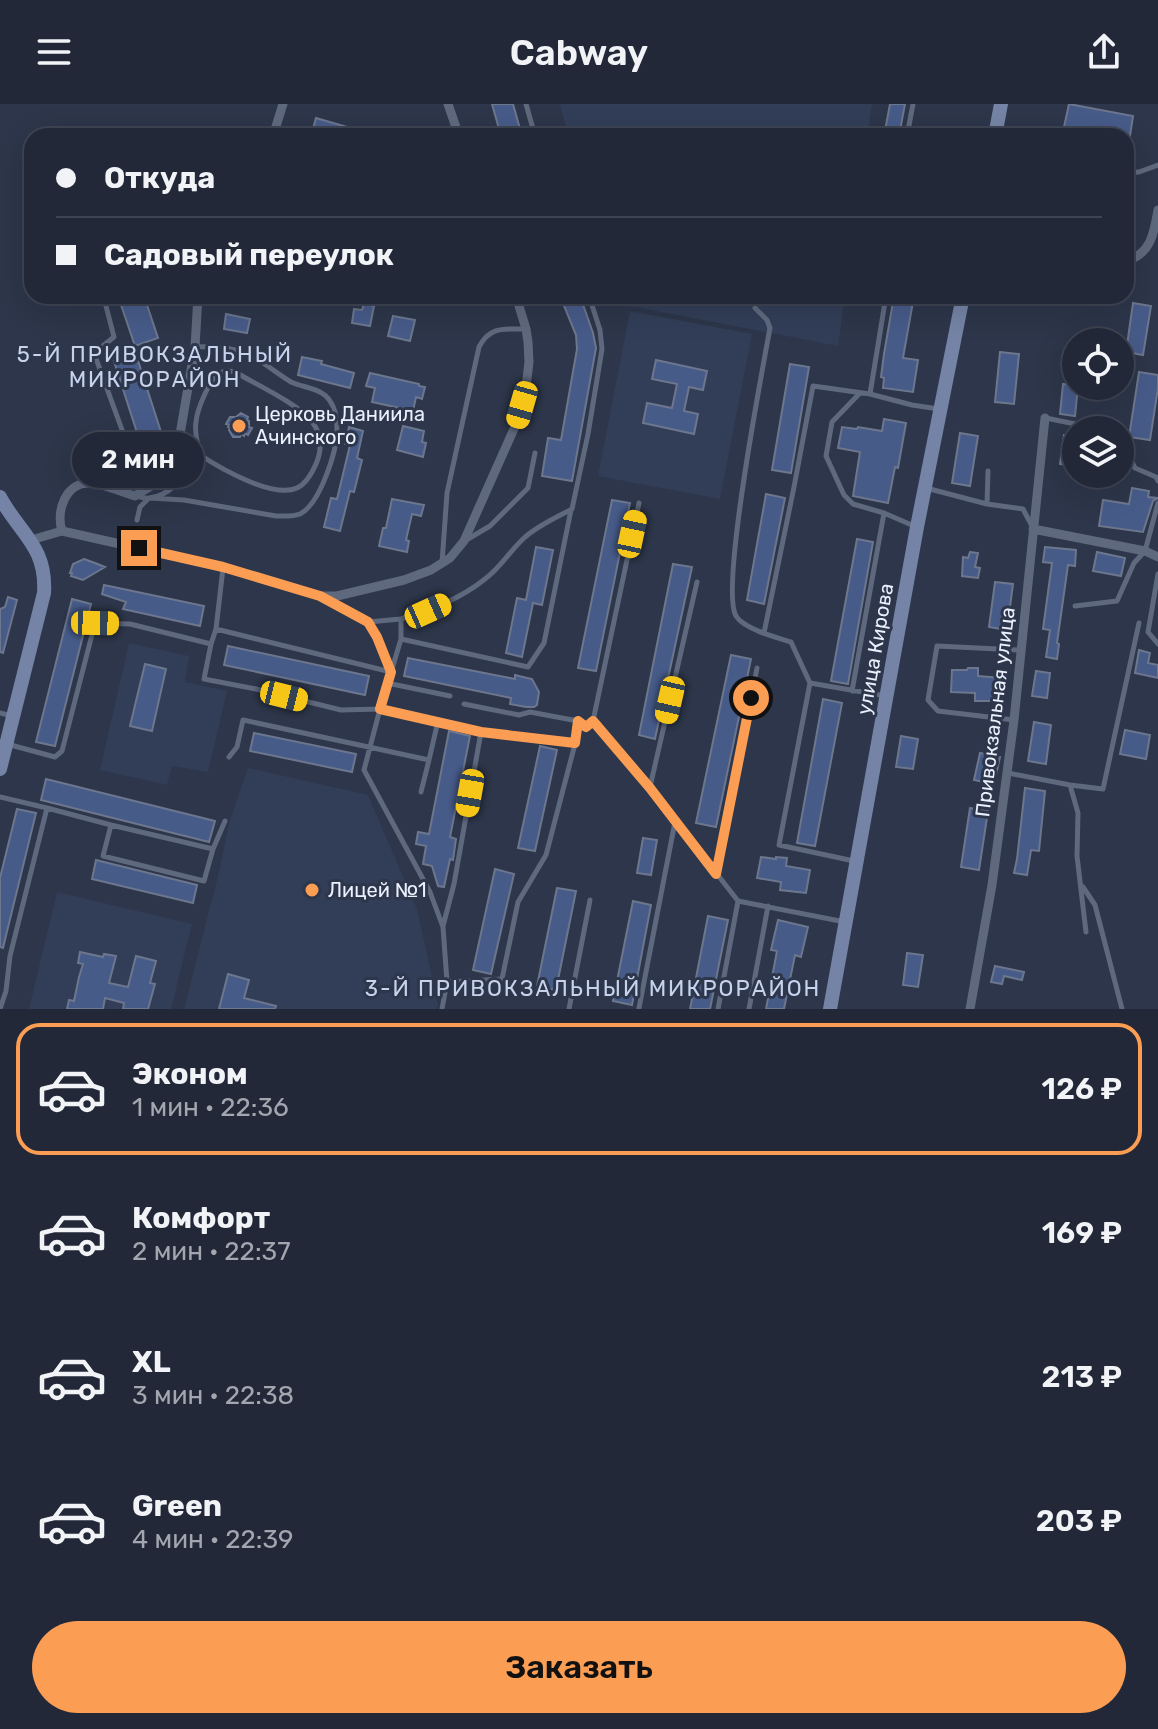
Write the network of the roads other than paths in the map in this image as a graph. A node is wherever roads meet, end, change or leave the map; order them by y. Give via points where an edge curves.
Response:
1 (283, 104) edge
2 (448, 104) edge
3 (526, 104) edge
4 (913, 104) edge
5 (1001, 104) edge
6 (276, 128) edge
7 (456, 128) edge
8 (533, 128) edge
9 (908, 128) edge
10 (996, 128) edge
11 (1158, 165) edge
12 (1134, 172) edge
13 (1158, 210) edge
14 (1156, 233) edge
15 (1134, 259) edge
16 (198, 304) edge
17 (518, 304) edge
18 (592, 304) edge
19 (885, 304) edge
20 (961, 304) edge
21 (106, 306) dead end
22 (755, 308) dead end
23 (526, 329) junction
24 (195, 347) junction
25 (859, 393) junction
26 (870, 394) junction
27 (940, 410) junction
28 (1045, 418) joint
29 (1062, 421) edge
30 (535, 453) dead end
31 (200, 455) junction
32 (1134, 466) edge
33 (988, 471) dead end
34 (1158, 481) edge
35 (925, 488) junction
36 (143, 495) junction
37 (0, 497) edge
38 (639, 503) dead end
39 (1158, 503) edge
40 (987, 504) junction
41 (572, 509) junction
42 (884, 513) junction
43 (137, 520) dead end
44 (917, 527) junction
45 (1033, 529) junction
46 (62, 531) junction
47 (31, 540) junction
48 (464, 541) junction
49 (1145, 551) junction
50 (1158, 557) edge
51 (442, 564) junction
52 (223, 567) junction
53 (1158, 574) edge
54 (697, 582) dead end
55 (320, 596) junction
56 (1075, 606) dead end
57 (401, 619) junction
58 (368, 622) junction
59 (1139, 623) dead end
60 (216, 629) junction
61 (764, 633) junction
62 (401, 639) junction
63 (211, 644) junction
64 (1158, 644) edge
65 (1021, 650) junction
66 (757, 668) dead end
67 (391, 672) junction
68 (387, 683) junction
69 (810, 683) junction
70 (852, 691) junction
71 (450, 696) dead end
72 (887, 697) junction
73 (464, 704) dead end
74 (380, 709) junction
75 (6, 714) edge
76 (1014, 720) junction
77 (438, 721) junction
78 (578, 721) junction
79 (593, 721) junction
80 (481, 732) junction
81 (575, 743) junction
82 (6, 744) junction
83 (369, 746) junction
84 (229, 757) dead end
85 (429, 760) junction
86 (0, 769) edge
87 (1007, 773) junction
88 (1070, 785) junction
89 (650, 788) junction
90 (421, 792) dead end
91 (0, 797) edge
92 (47, 808) junction
93 (225, 821) dead end
94 (675, 821) junction
95 (111, 825) junction
96 (213, 849) junction
97 (857, 862) junction
98 (716, 874) junction
99 (1080, 883) junction
100 (590, 900) dead end
101 (738, 901) junction
102 (768, 906) junction
103 (845, 922) junction
104 (443, 927) junction
105 (1086, 932) dead end
106 (447, 982) junction
107 (639, 1008) edge
108 (0, 1009) edge
109 (442, 1009) edge
110 (569, 1009) edge
111 (718, 1009) edge
112 (749, 1009) edge
113 (830, 1009) edge
114 (970, 1009) edge
115 (1122, 1009) edge

1 - 6 street
2 - 7 street
3 - 8 lane
4 - 9 lane
5 - 10 main road
11 - 12 lane
13 - 14 street
14 - 15 street
16 - 24 street
17 - 23 street
18 - 41 lane via 602,349
19 - 26 lane
20 - 27 main road, улица Кирова
21 - 36 lane via 114,337 94,353
22 - 61 lane via 770,328 741,501 733,610 738,621
23 - 48 street via 529,362 519,413
23 - 51 lane via 495,330 479,347 447,493
24 - 36 street via 175,454 164,478
24 - 36 lane via 241,351 291,382 328,397 337,419 332,456 309,507 290,517
25 - 26 lane
25 - 42 lane via 832,422 826,456 853,504
25 - 61 lane via 813,386
26 - 27 lane
27 - 35 main road, улица Кирова
28 - 29 lane
28 - 45 street, Привокзальная улица
30 - 48 lane via 528,488 490,526
31 - 31 lane via 234,474 286,491 309,478 319,456 320,436 296,408 227,370 212,381 199,408 195,431
31 - 36 lane via 182,480 165,492
32 - 34 lane
33 - 40 lane
35 - 40 lane
35 - 44 main road, улица Кирова
36 - 43 lane
36 - 46 street via 90,483 75,488 59,512
37 - 47 main road
38 - 79 lane
39 - 49 lane
40 - 45 lane via 1023,509
41 - 57 lane via 524,538 486,579 428,611
41 - 62 lane via 544,643 528,667
42 - 44 lane
42 - 70 lane
44 - 72 main road, улица Кирова
45 - 49 street
45 - 65 street, Привокзальная улица
46 - 47 street
46 - 52 street
47 - 75 main road via 43,571 44,593
48 - 51 street
49 - 50 street
49 - 56 lane via 1117,601
51 - 55 street via 404,580
52 - 55 street
52 - 60 lane
53 - 64 lane via 1148,624
54 - 89 lane
55 - 58 lane
57 - 58 lane
57 - 62 lane
58 - 67 lane
59 - 88 lane via 1103,789
60 - 63 lane
60 - 67 lane
61 - 69 lane via 791,642
62 - 67 lane
63 - 74 lane via 204,679 341,710
63 - 82 lane via 130,624 95,623 62,751 55,757
65 - 76 street, Привокзальная улица
65 - 76 lane via 937,646 928,700 938,711
66 - 98 lane
67 - 68 lane
68 - 71 lane
68 - 74 lane
69 - 70 lane
69 - 97 lane via 779,845
70 - 72 lane
72 - 97 main road, улица Кирова
73 - 78 lane
74 - 77 lane
74 - 83 lane
75 - 82 main road
76 - 87 street, Привокзальная улица
77 - 80 lane
77 - 85 lane
78 - 79 lane via 586,727
78 - 81 lane
79 - 89 lane
80 - 81 lane
80 - 104 lane
81 - 106 lane via 546,855 518,902 502,979
82 - 86 main road
83 - 84 lane via 243,720
83 - 85 lane
83 - 104 lane via 364,770 430,892
85 - 90 lane
87 - 88 lane
87 - 114 street, Привокзальная улица
88 - 99 lane via 1078,813
89 - 94 lane
91 - 92 lane
92 - 95 lane
92 - 108 lane
93 - 96 lane
94 - 98 lane
94 - 107 lane
95 - 96 lane
95 - 96 lane via 103,856 204,881
97 - 103 main road, улица Кирова
98 - 101 lane
99 - 105 lane
99 - 115 lane via 1095,905
100 - 110 lane
101 - 102 lane
101 - 111 lane
102 - 103 lane
102 - 112 lane
103 - 113 main road, улица Кирова
104 - 106 lane
106 - 109 lane

